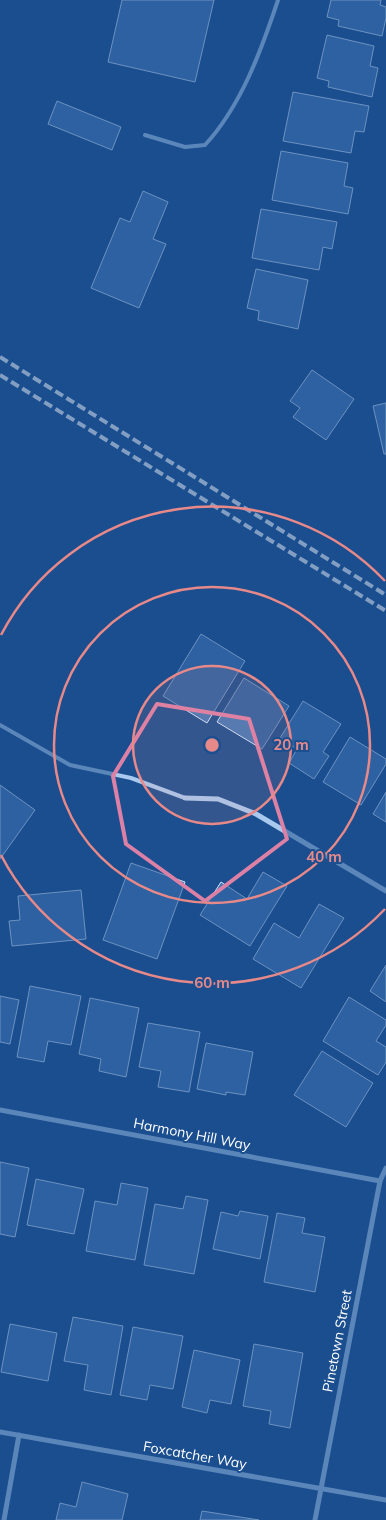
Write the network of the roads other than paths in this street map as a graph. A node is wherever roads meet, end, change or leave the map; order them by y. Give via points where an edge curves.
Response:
1 (278, 0) edge
2 (145, 135) dead end
3 (0, 724) edge
4 (185, 798) joint
5 (386, 891) edge
6 (0, 1110) edge
7 (386, 1168) edge
8 (380, 1181) junction
9 (0, 1432) edge
10 (19, 1435) junction
11 (320, 1488) junction
12 (386, 1500) edge
13 (4, 1520) edge
14 (314, 1520) edge

1 - 2 lane via 238,98 218,131 204,145 184,146
3 - 4 lane via 70,765 131,778
4 - 5 street via 218,799 256,814
6 - 8 street, Harmony Hill Way
7 - 8 street, Pinetown Street
8 - 11 street, Pinetown Street
9 - 10 street, Foxcatcher Way
10 - 11 street, Foxcatcher Way
10 - 13 street
11 - 12 street, Foxcatcher Way
11 - 14 street, Pinetown Street

